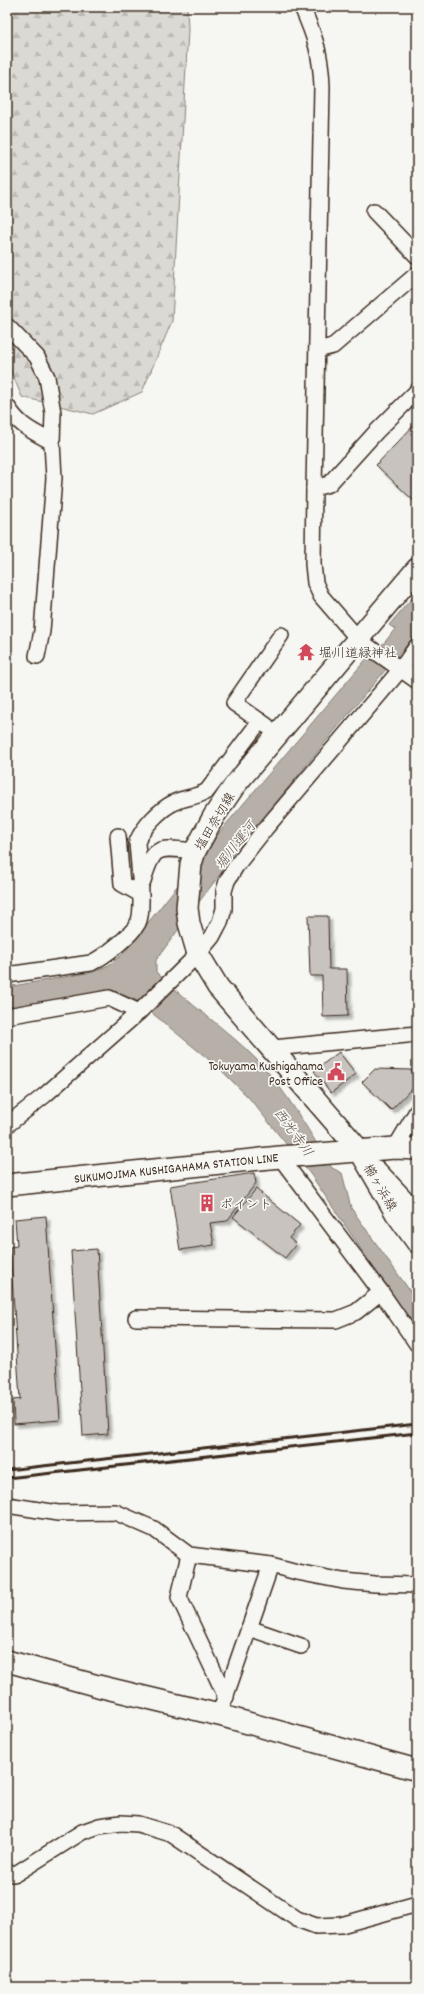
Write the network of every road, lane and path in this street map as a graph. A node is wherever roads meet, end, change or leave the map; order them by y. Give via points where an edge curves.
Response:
1 (302, 7) edge
2 (374, 211) dead end
3 (417, 256) edge
4 (417, 274) edge
5 (7, 326) edge
6 (316, 350) junction
7 (417, 392) edge
8 (7, 406) edge
9 (52, 442) junction
10 (314, 488) junction
11 (417, 569) edge
12 (281, 635) dead end
13 (362, 642) junction
14 (417, 646) edge
15 (38, 656) dead end
16 (398, 667) junction
17 (417, 681) edge
18 (260, 721) junction
19 (278, 733) junction
20 (118, 836) dead end
21 (193, 858) junction
22 (140, 894) junction
23 (198, 954) junction
24 (7, 975) edge
25 (139, 1012) junction
26 (7, 1016) edge
27 (417, 1034) edge
28 (272, 1048) junction
29 (417, 1111) edge
30 (7, 1125) edge
31 (395, 1148) junction
32 (417, 1149) edge
33 (360, 1151) junction
34 (280, 1157) junction
35 (7, 1185) edge
36 (417, 1214) edge
37 (417, 1242) edge
38 (381, 1292) junction
39 (136, 1318) dead end
40 (417, 1344) edge
41 (7, 1505) edge
42 (189, 1555) junction
43 (271, 1564) junction
44 (417, 1585) edge
45 (249, 1628) junction
46 (301, 1646) dead end
47 (7, 1661) edge
48 (222, 1706) junction
49 (417, 1770) edge
50 (7, 1871) edge
51 (417, 1904) edge

1 - 6 street via 321,59
2 - 3 street
4 - 6 street via 333,346
5 - 9 street via 37,357 47,377 53,413
6 - 10 street
7 - 10 street via 328,484
8 - 9 street via 24,427
9 - 15 street via 54,478
10 - 13 street via 315,583 321,596
11 - 13 street, 塩田奈切線
12 - 18 street via 234,703
13 - 16 street
13 - 19 street, 塩田奈切線
14 - 16 street
16 - 17 street
16 - 23 street via 236,866 224,891 224,909 220,922
18 - 19 street
18 - 22 street via 207,791 198,797 175,802 147,823 137,842
19 - 21 street, 塩田奈切線 via 235,785 214,816
20 - 22 street via 122,884
21 - 22 street via 162,848 154,853
21 - 23 street, 塩田奈切線 via 188,888 189,923
22 - 24 street via 142,911 138,923 119,944 101,958 91,963
23 - 25 street
23 - 28 street, 塩田奈切線 via 218,987
25 - 26 street via 109,998
25 - 30 street
27 - 28 street
28 - 33 street, 塩田奈切線
29 - 31 street
31 - 32 street, SUKUMOJIMA KUSHIGAHAMA STATION LINE
31 - 33 street, SUKUMOJIMA KUSHIGAHAMA STATION LINE
33 - 34 street, SUKUMOJIMA KUSHIGAHAMA STATION LINE
33 - 36 street
33 - 37 street, 櫛ヶ浜線 via 396,1213
34 - 35 street, SUKUMOJIMA KUSHIGAHAMA STATION LINE
34 - 38 street
38 - 39 street via 356,1312 336,1320
38 - 40 street
41 - 42 street via 58,1513 115,1512 154,1529
42 - 43 street
42 - 48 street via 179,1597
43 - 44 street via 343,1581
43 - 45 street
45 - 46 street
45 - 48 street
47 - 48 street via 98,1686
48 - 49 street
50 - 51 street via 17,1873 82,1832 99,1826 138,1824 170,1834 297,1919 316,1926 342,1925

